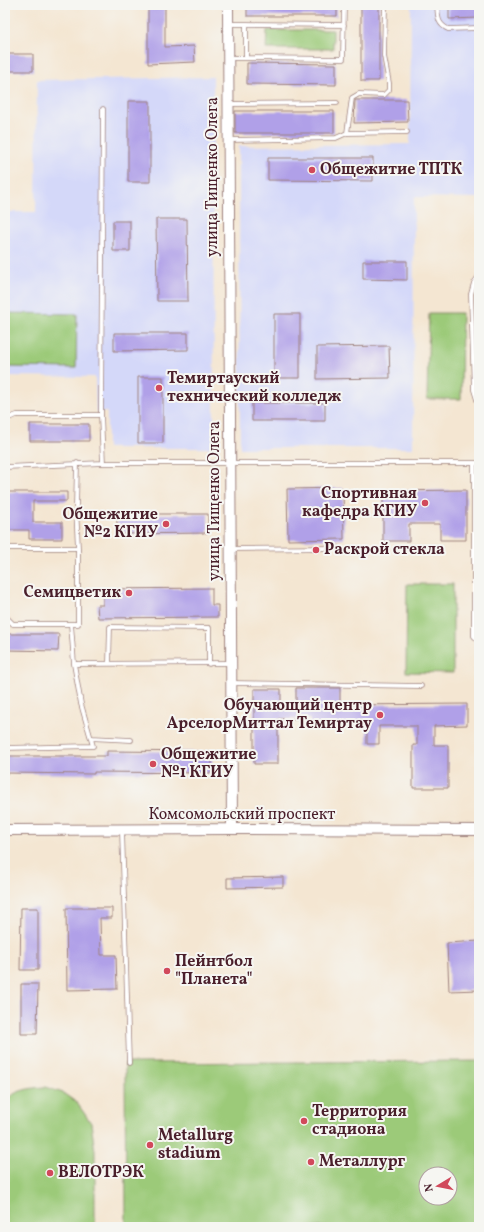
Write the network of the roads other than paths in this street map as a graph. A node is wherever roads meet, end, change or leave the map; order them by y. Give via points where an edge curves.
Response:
1 (228, 5) edge
2 (344, 5) edge
3 (385, 5) edge
4 (437, 5) edge
5 (228, 24) junction
6 (246, 24) junction
7 (344, 25) junction
8 (479, 28) edge
9 (228, 58) junction
10 (246, 58) junction
11 (337, 103) dead end
12 (228, 104) junction
13 (103, 109) dead end
14 (407, 132) dead end
15 (348, 133) junction
16 (228, 140) junction
17 (479, 276) edge
18 (479, 406) edge
19 (101, 415) junction
20 (5, 419) edge
21 (230, 462) junction
22 (103, 463) junction
23 (477, 463) edge
24 (77, 464) junction
25 (5, 467) edge
26 (476, 496) edge
27 (5, 548) edge
28 (78, 548) junction
29 (230, 548) junction
30 (338, 548) dead end
31 (5, 616) edge
32 (71, 624) junction
33 (479, 641) edge
34 (109, 663) junction
35 (231, 663) junction
36 (74, 664) junction
37 (209, 664) junction
38 (231, 683) junction
39 (421, 686) dead end
40 (91, 738) junction
41 (131, 740) dead end
42 (5, 748) edge
43 (232, 829) junction
44 (5, 830) edge
45 (122, 830) junction
46 (479, 830) edge
47 (129, 1063) dead end

1 - 5 street, улица Тищенко Олега
2 - 7 lane
3 - 15 lane via 384,56 389,90 384,94 359,94 352,98
4 - 8 lane via 439,21 444,27
5 - 6 lane
5 - 9 street, улица Тищенко Олега
6 - 7 lane
6 - 10 lane
7 - 10 lane via 344,59
9 - 10 lane
9 - 12 street, улица Тищенко Олега
11 - 12 lane
12 - 16 street, улица Тищенко Олега
13 - 19 lane
14 - 15 lane
15 - 16 lane via 336,138
16 - 21 street, улица Тищенко Олега
17 - 18 lane via 471,294 474,390
19 - 20 lane via 18,415
19 - 22 lane
21 - 22 lane
21 - 23 lane
21 - 29 street, улица Тищенко Олега
22 - 24 lane
23 - 26 lane
24 - 25 lane
24 - 28 lane
26 - 33 lane via 474,636
27 - 28 lane
28 - 32 lane via 78,624
29 - 30 lane
29 - 35 street, улица Тищенко Олега
31 - 32 lane via 13,624
32 - 36 lane
34 - 36 lane
34 - 37 lane
34 - 37 lane via 110,627 209,628
35 - 37 lane
35 - 38 street, улица Тищенко Олега
36 - 40 lane via 81,704
38 - 39 lane
38 - 43 street, улица Тищенко Олега
40 - 41 lane
40 - 42 lane via 93,746
43 - 45 street, Комсомольский проспект
43 - 46 street, Комсомольский проспект
44 - 45 street, Комсомольский проспект
45 - 47 lane

